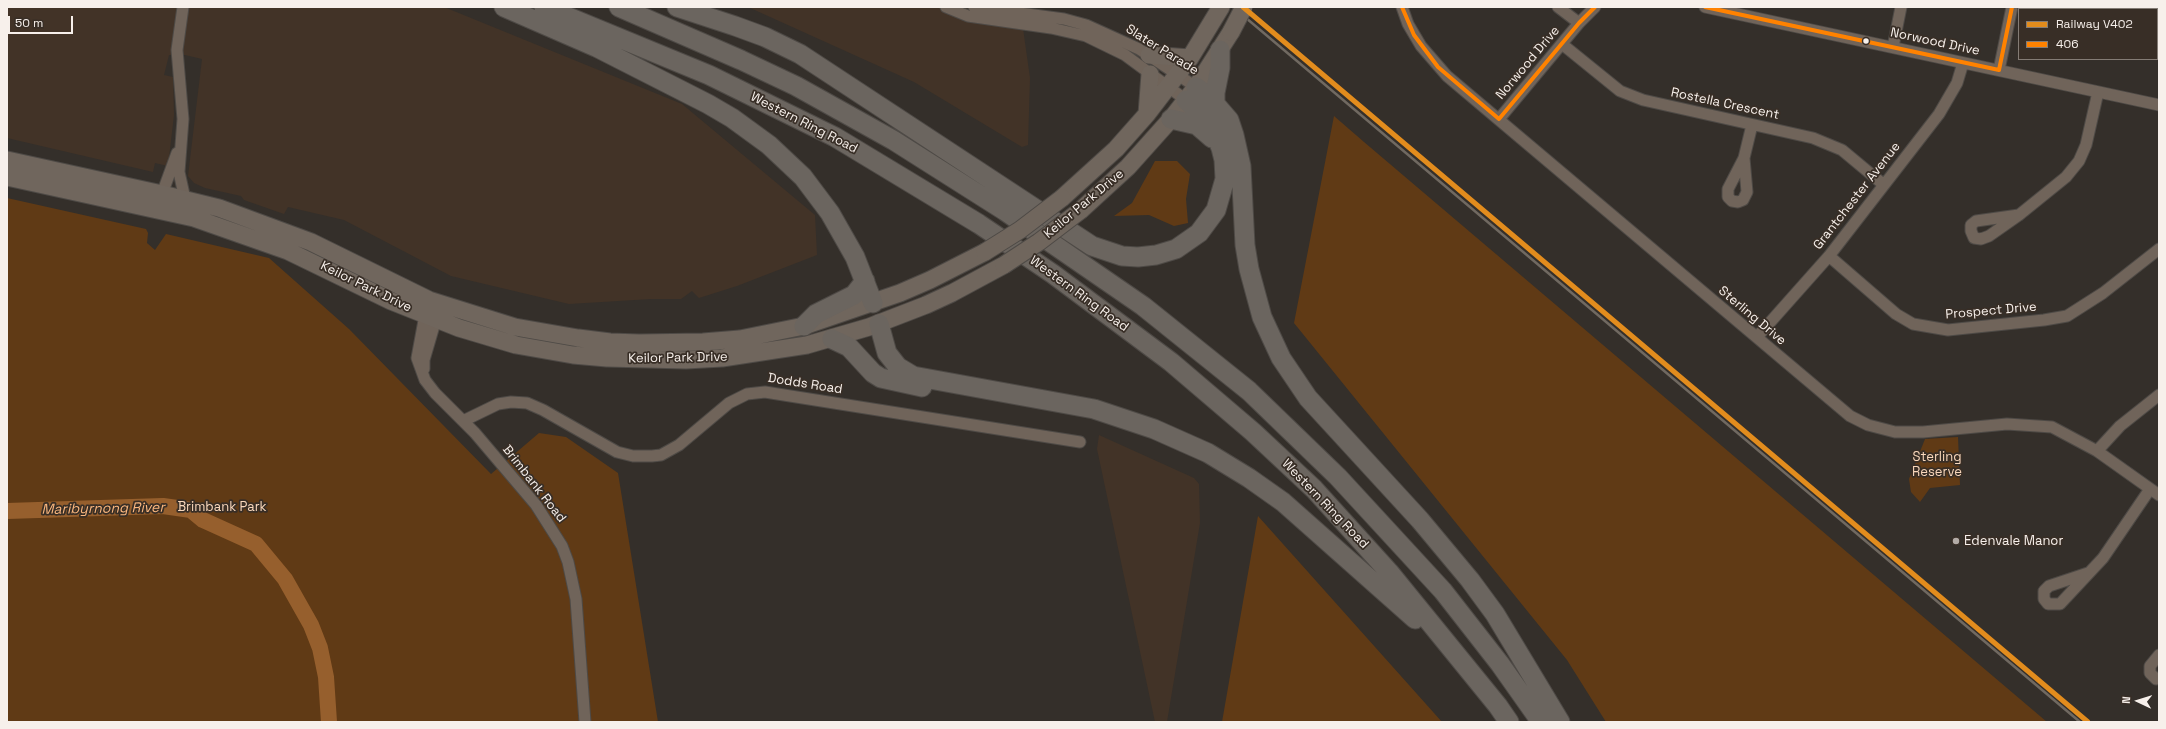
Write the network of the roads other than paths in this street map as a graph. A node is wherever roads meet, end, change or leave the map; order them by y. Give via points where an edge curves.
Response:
1 (183, 7) edge
2 (504, 7) edge
3 (544, 7) edge
4 (619, 7) edge
5 (677, 7) edge
6 (946, 7) edge
7 (974, 7) edge
8 (1244, 7) edge
9 (1402, 7) edge
10 (1558, 7) edge
11 (1595, 7) edge
12 (1705, 7) edge
13 (1901, 7) edge
14 (2012, 7) edge
15 (1218, 13) edge
16 (1579, 23) junction
17 (1562, 44) junction
18 (1893, 47) junction
19 (1217, 54) junction
20 (1149, 55) junction
21 (1190, 58) junction
22 (1963, 63) junction
23 (1999, 70) junction
24 (1150, 74) junction
25 (1183, 86) junction
26 (2098, 92) junction
27 (1215, 103) junction
28 (2159, 105) edge
29 (1147, 114) junction
30 (1171, 119) junction
31 (1499, 119) junction
32 (1752, 125) junction
33 (180, 145) junction
34 (1221, 148) junction
35 (1744, 158) dead end
36 (7, 160) edge
37 (7, 177) edge
38 (1884, 185) junction
39 (162, 194) junction
40 (185, 199) junction
41 (162, 211) junction
42 (2019, 215) dead end
43 (2159, 249) edge
44 (1829, 256) junction
45 (865, 281) junction
46 (873, 303) junction
47 (430, 311) junction
48 (879, 324) junction
49 (804, 326) junction
50 (1757, 337) junction
51 (832, 338) junction
52 (1019, 394) junction
53 (2159, 395) edge
54 (463, 421) junction
55 (1080, 442) dead end
56 (2096, 451) junction
57 (2154, 492) edge
58 (2088, 573) dead end
59 (2159, 655) edge
60 (1470, 673) junction
61 (2159, 678) edge
62 (585, 722) edge
63 (1509, 722) edge
64 (1541, 722) edge
65 (1560, 722) edge

1 - 33 street via 177,50 182,119
2 - 45 highway via 596,47 708,104 769,144 820,198 849,244
3 - 60 highway, Western Ring Road via 677,61 835,137 979,224 1053,274 1171,362 1314,489 1389,572
4 - 64 highway, Western Ring Road via 769,73 893,140 1005,211 1143,306 1249,391 1349,488 1443,591
5 - 34 highway via 750,31 800,54 1092,246 1110,253 1138,257 1156,255 1176,249 1199,233 1213,216 1223,190 1225,170
6 - 24 street, Slater Parade via 968,16 1052,28 1086,36 1117,51
7 - 20 street, Slater Parade via 1074,21 1113,36
8 - 19 main road, Keilor Park Drive, bridge
9 - 31 street, Sterling Drive via 1414,35 1438,67
10 - 16 street
11 - 16 street, Norwood Drive
12 - 18 street, Norwood Drive
13 - 18 street
14 - 23 street
15 - 21 main road, Keilor Park Drive
16 - 17 street, Norwood Drive
17 - 31 street, Norwood Drive
17 - 32 street, Rostella Crescent via 1620,91 1643,100
18 - 22 street, Norwood Drive
19 - 25 main road, Keilor Park Drive
19 - 27 highway via 1220,68
20 - 21 main road
20 - 25 street, Slater Parade
21 - 25 main road, Keilor Park Drive
22 - 23 street, Norwood Drive
22 - 38 street, Grantchester Avenue via 1949,100
23 - 26 street, Norwood Drive
24 - 25 street, Slater Parade
24 - 29 main road
25 - 27 highway via 1206,94
25 - 29 main road, Keilor Park Drive
25 - 30 main road, Keilor Park Drive
25 - 34 highway via 1211,124
26 - 28 street, Norwood Drive
26 - 42 street via 2089,133 2079,161 2066,177
27 - 65 highway via 1229,120 1239,151 1249,269 1262,317 1281,358 1308,398 1420,520 1470,580 1495,614
29 - 46 main road, Keilor Park Drive, bridge via 1116,149 1062,198 1020,230 985,252 930,280
30 - 34 highway via 1196,125 1207,132
30 - 48 main road, Keilor Park Drive, bridge via 1128,167 1081,210 1039,242 1004,265 952,293
31 - 50 street, Sterling Drive
32 - 35 street
32 - 38 street, Rostella Crescent via 1827,143 1842,150
33 - 39 street
33 - 40 street via 179,172
36 - 39 main road, Keilor Park Drive
37 - 41 main road, Keilor Park Drive
38 - 44 street, Grantchester Avenue
39 - 40 main road, Keilor Park Drive
39 - 41 main road via 168,205
40 - 47 main road, Keilor Park Drive via 281,230
41 - 47 main road, Keilor Park Drive via 226,228 288,251
43 - 44 street, Prospect Drive via 2103,293 2067,316 1948,330 1913,324 1896,314
44 - 50 street, Grantchester Avenue
45 - 46 highway
45 - 49 highway via 854,295 816,314
46 - 48 main road
46 - 49 main road, Keilor Park Drive
47 - 49 main road, Keilor Park Drive via 578,338 639,344 740,339
47 - 51 main road, Keilor Park Drive via 516,345 573,355 642,360 722,358
47 - 54 street, Brimbank Road via 417,358 418,364 425,380
48 - 51 main road, Keilor Park Drive
48 - 52 highway via 887,353 904,372 924,379
50 - 56 street, Sterling Drive via 1850,416 1868,425 1895,432 2007,424 2052,427
51 - 52 highway via 846,345 873,373 889,381 940,389
52 - 60 highway via 1072,403 1129,420 1185,442 1228,464 1267,489 1294,511
53 - 56 street via 2120,426
54 - 55 street, Dodds Road via 498,404 527,404 543,410 617,452 634,456 652,456 661,455 679,445 729,403 746,394 765,392
54 - 62 street, Brimbank Road via 536,505 562,546 572,580 578,617
56 - 57 street, Sterling Drive
57 - 58 street via 2103,558
59 - 61 street via 2150,666 2150,674 2156,679
60 - 63 highway, Western Ring Road

